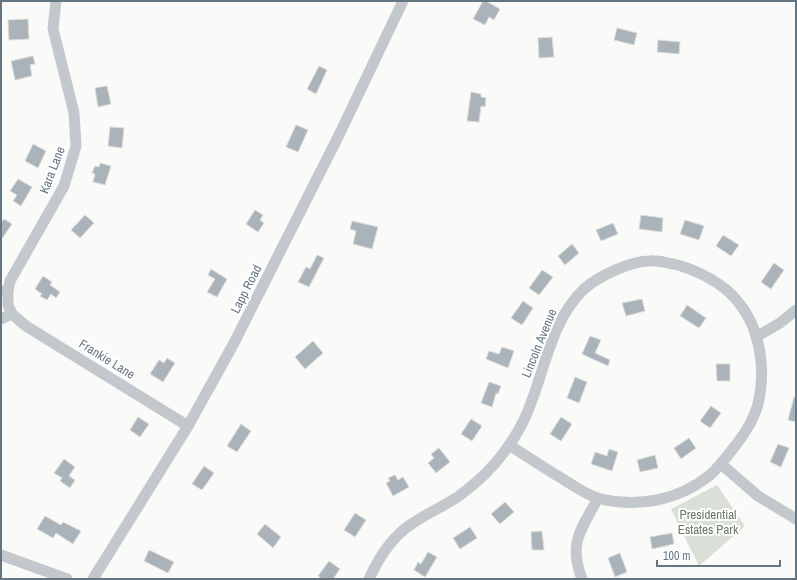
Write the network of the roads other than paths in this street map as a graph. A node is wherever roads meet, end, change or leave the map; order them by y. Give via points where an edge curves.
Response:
1 (56, 1) edge
2 (403, 1) edge
3 (4, 291) edge
4 (796, 310) edge
5 (12, 314) junction
6 (1, 319) edge
7 (756, 337) junction
8 (188, 426) junction
9 (509, 445) junction
10 (721, 464) junction
11 (598, 498) junction
12 (796, 519) edge
13 (1, 555) edge
14 (67, 579) edge
15 (93, 579) edge
16 (369, 579) edge
17 (582, 579) edge

1 - 3 street, Kara Lane via 53,29 74,113 76,146 64,186
2 - 8 street, Lapp Road via 238,336
3 - 5 street, Kara Lane
4 - 7 street
5 - 6 street
5 - 8 street, Frankie Lane via 26,326
7 - 9 street, Lincoln Avenue via 738,301 708,278 687,268 664,262 650,261 621,268 584,290 567,310 553,339 524,420
7 - 10 street, Lincoln Avenue via 762,365 758,405 744,435
8 - 15 street, Lapp Road
9 - 11 street, Lincoln Avenue via 584,492
9 - 16 street, Lincoln Avenue via 479,480 447,504 411,523 390,543
10 - 11 street, Lincoln Avenue via 710,475 691,487 659,500 622,502
10 - 12 street via 758,496
11 - 17 street via 576,545 575,556
13 - 14 street

